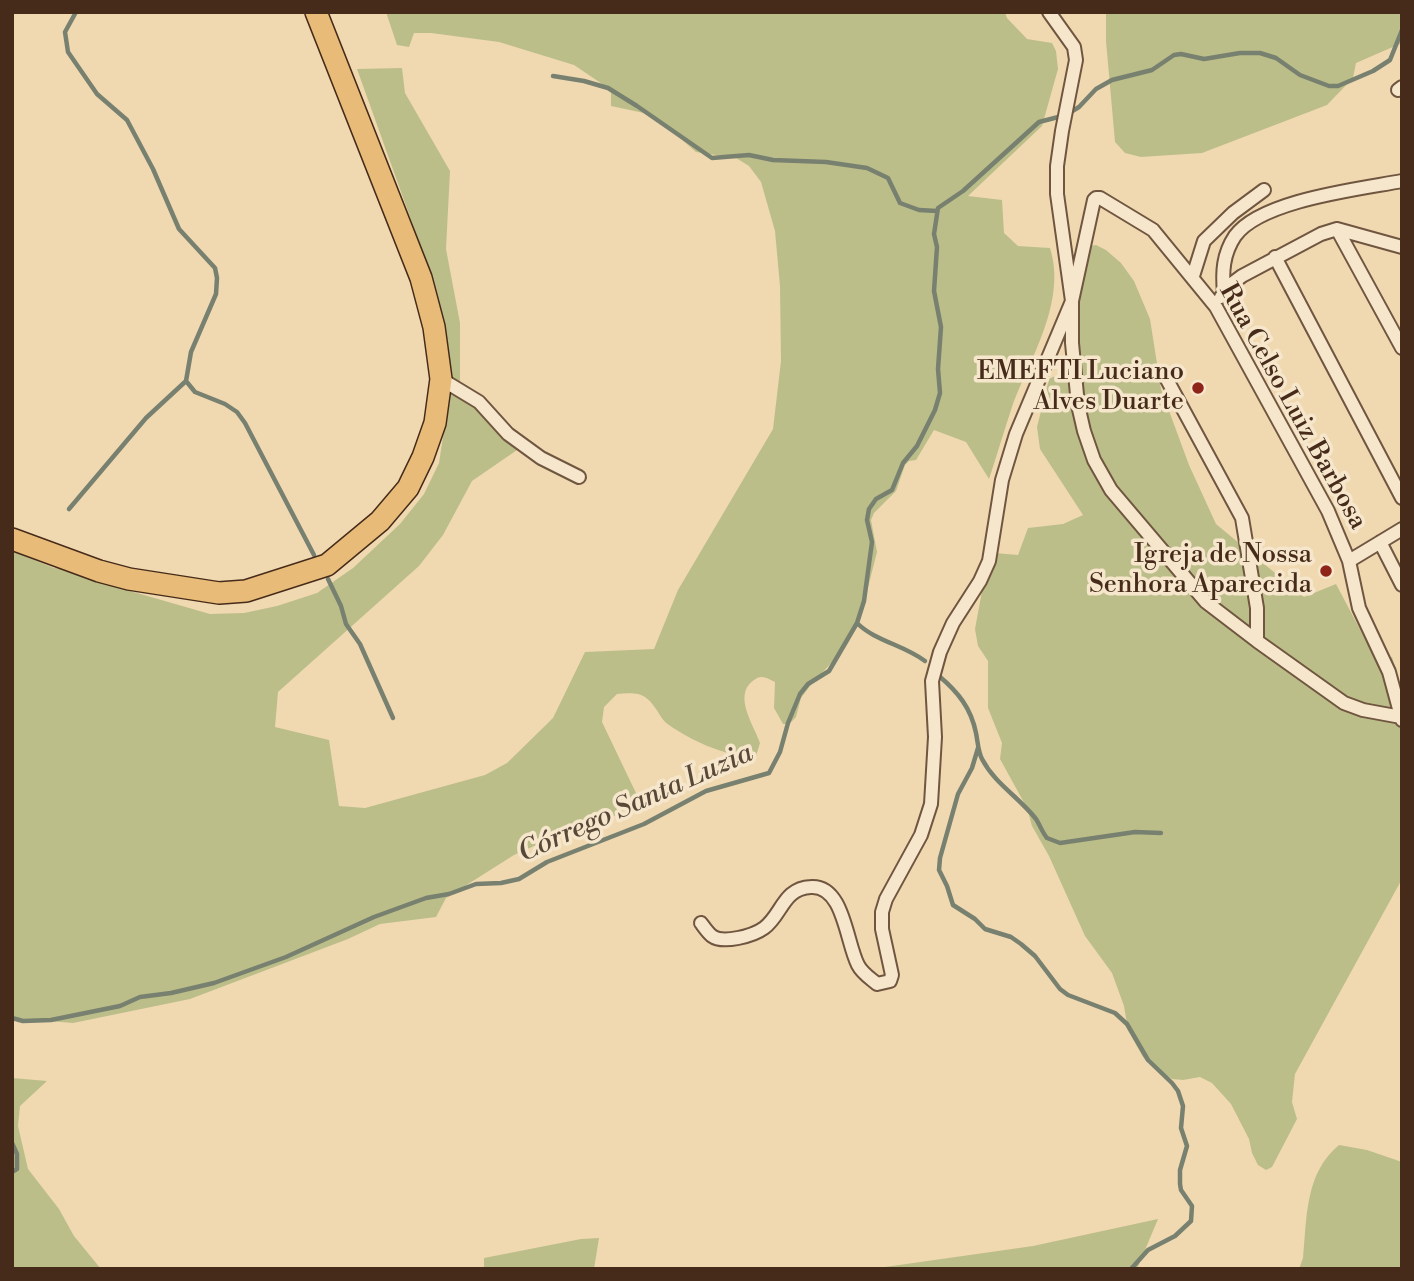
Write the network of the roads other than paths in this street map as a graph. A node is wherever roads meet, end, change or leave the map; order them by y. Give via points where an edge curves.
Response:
1 (316, 12) edge
2 (1049, 12) edge
3 (1402, 181) edge
4 (1264, 190) dead end
5 (1337, 229) junction
6 (1402, 247) edge
7 (1275, 257) junction
8 (1193, 276) junction
9 (1224, 293) junction
10 (1072, 301) junction
11 (1216, 307) junction
12 (1402, 348) edge
13 (1165, 376) dead end
14 (441, 379) junction
15 (579, 477) dead end
16 (1402, 498) edge
17 (1402, 529) edge
18 (12, 539) edge
19 (1380, 542) junction
20 (1349, 562) junction
21 (1402, 585) edge
22 (1256, 641) junction
23 (1401, 719) edge
24 (701, 923) dead end

1 - 14 highway via 421,278
2 - 10 street via 1074,47 1076,60 1057,166
3 - 9 street via 1313,198 1250,223 1237,233 1224,259
4 - 8 street via 1204,241
5 - 6 street
5 - 7 street
5 - 12 street
7 - 9 street via 1242,276
7 - 16 street
8 - 10 street, Rua Celso Luiz Barbosa via 1153,230 1096,198
8 - 11 street, Rua Celso Luiz Barbosa
9 - 11 street
10 - 22 street via 1078,405 1094,460 1111,489 1176,569 1206,601
10 - 24 street via 1016,434 1002,480 989,561 953,623 932,681 931,804 921,835 882,912 890,981 877,984 858,965 837,904 821,887 791,893 757,933 722,939 712,937
11 - 20 street, Rua Celso Luiz Barbosa via 1328,511
13 - 22 street via 1242,518 1257,608
14 - 15 street via 479,402 508,434 541,458
14 - 18 highway via 435,423 408,488 380,521 327,565 265,587 219,593 99,571
17 - 19 street
19 - 20 street
19 - 21 street
20 - 23 street, Rua Celso Luiz Barbosa via 1359,608 1389,671
22 - 23 street via 1345,702

